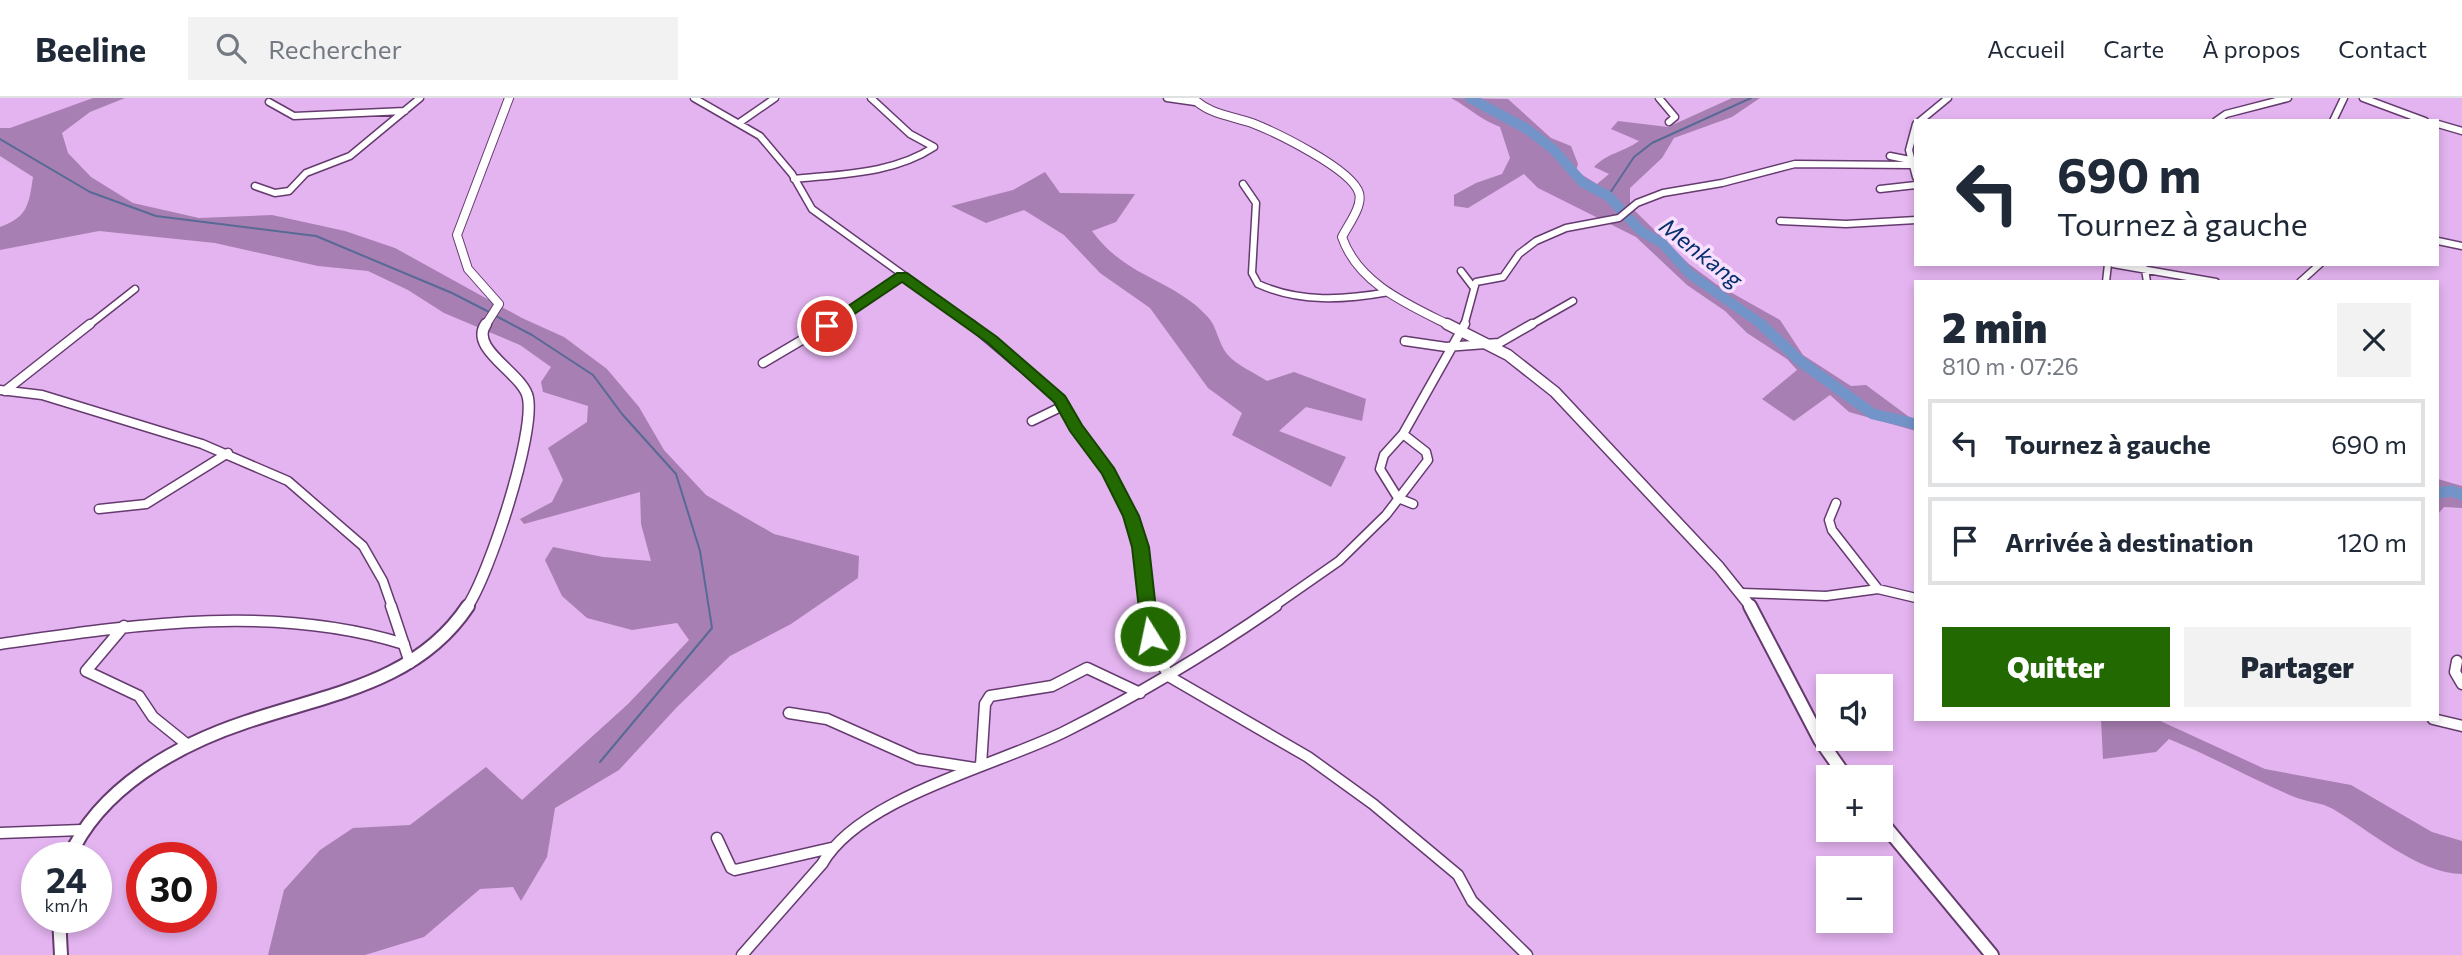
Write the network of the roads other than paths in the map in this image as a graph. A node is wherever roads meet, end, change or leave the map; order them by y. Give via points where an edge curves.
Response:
1 (420, 98) edge
2 (509, 98) edge
3 (694, 98) edge
4 (775, 98) edge
5 (871, 98) edge
6 (1167, 98) edge
7 (1659, 98) edge
8 (1948, 98) edge
9 (2288, 98) edge
10 (2344, 98) edge
11 (2363, 98) edge
12 (1194, 100) edge
13 (269, 102) dead end
14 (405, 111) junction
15 (1922, 119) edge
16 (2218, 119) edge
17 (2334, 119) edge
18 (2420, 119) edge
19 (1669, 122) dead end
20 (739, 123) junction
21 (2439, 124) edge
22 (2462, 131) edge
23 (1913, 141) edge
24 (1889, 156) dead end
25 (1910, 162) junction
26 (1914, 172) edge
27 (794, 179) junction
28 (1243, 184) dead end
29 (1914, 185) edge
30 (255, 186) dead end
31 (1880, 189) dead end
32 (1914, 220) edge
33 (1780, 221) dead end
34 (2439, 241) edge
35 (2462, 246) edge
36 (2125, 266) edge
37 (2171, 266) edge
38 (2318, 266) edge
39 (2145, 269) junction
40 (1461, 271) dead end
41 (2163, 272) junction
42 (902, 276) junction
43 (2147, 280) edge
44 (2206, 280) edge
45 (2302, 280) edge
46 (1474, 288) junction
47 (135, 289) dead end
48 (1389, 292) junction
49 (1573, 301) dead end
50 (1463, 331) junction
51 (1405, 341) dead end
52 (1491, 345) junction
53 (1452, 347) junction
54 (763, 363) dead end
55 (2, 391) edge
56 (1065, 405) junction
57 (1032, 421) dead end
58 (1403, 434) junction
59 (228, 453) junction
60 (1398, 498) junction
61 (1836, 503) dead end
62 (1413, 504) dead end
63 (99, 509) dead end
64 (1878, 589) junction
65 (1741, 593) junction
66 (1914, 598) edge
67 (124, 626) junction
68 (0, 644) edge
69 (404, 644) junction
70 (2457, 661) dead end
71 (410, 663) junction
72 (1170, 677) junction
73 (2462, 684) edge
74 (1140, 693) junction
75 (789, 713) dead end
76 (2439, 720) edge
77 (2462, 726) edge
78 (189, 746) junction
79 (1838, 765) edge
80 (977, 767) junction
81 (82, 830) junction
82 (0, 833) edge
83 (1893, 835) edge
84 (717, 838) dead end
85 (76, 842) edge
86 (831, 848) junction
87 (60, 933) edge
88 (61, 955) edge
89 (742, 955) edge
90 (1527, 955) edge
91 (1992, 955) edge

1 - 14 street
2 - 71 street via 457,239 468,269 499,304 483,328 484,341 495,358 525,384 528,415 500,527 470,603 452,628
3 - 20 street
4 - 20 street
5 - 27 street via 910,134 934,147 899,163
6 - 12 street
7 - 19 street via 1675,117
8 - 15 street
9 - 16 street
10 - 17 street
11 - 18 street
12 - 48 street via 1313,151 1352,183 1359,192 1359,204 1343,230 1344,249
13 - 14 street via 294,116
14 - 30 street via 350,156 306,173 289,191 275,193
20 - 27 street via 770,145
21 - 22 street
23 - 25 street
24 - 25 street
25 - 26 street
25 - 46 street via 1882,167 1831,162 1787,165 1722,183 1663,192 1608,221 1566,228 1536,241 1519,254 1503,277 1479,280
27 - 42 street via 812,209
28 - 48 street via 1256,203 1252,273 1258,284 1316,298
29 - 31 street
32 - 33 street
34 - 35 street
36 - 39 street
37 - 41 street
38 - 45 street
39 - 41 street
39 - 43 street
40 - 46 street
41 - 44 street
42 - 54 street
42 - 56 street via 1009,352
46 - 50 street
47 - 55 street
48 - 50 street
49 - 52 street
50 - 52 street
50 - 53 street
51 - 53 street
52 - 53 street
52 - 65 street via 1538,377 1584,420 1652,498 1724,569
53 - 58 street
55 - 59 street via 42,395
56 - 57 street
56 - 72 street via 1109,471 1131,516 1140,547 1150,636
58 - 60 street via 1380,464 1381,474
58 - 60 street via 1426,452 1428,460
59 - 63 street via 146,504
59 - 69 street via 288,481 360,541 383,581
60 - 62 street
60 - 72 street via 1371,532 1330,567
61 - 64 street via 1829,520 1832,530
64 - 65 street via 1813,596
64 - 66 street
65 - 79 street via 1768,636 1805,717
67 - 68 street
67 - 69 street via 265,619
67 - 78 street via 86,671 139,696 158,722
69 - 71 street
70 - 73 street via 2455,672
71 - 78 street via 358,690 246,722
72 - 74 street
72 - 90 street via 1308,757 1373,804 1458,876 1472,901
74 - 80 street via 1063,733
74 - 80 street via 1087,668 1052,686 990,696
75 - 80 street via 827,719 917,759
76 - 77 street
78 - 81 street via 122,788
80 - 86 street via 891,806
81 - 82 street
81 - 85 street
83 - 91 street
84 - 86 street via 735,870
86 - 89 street
87 - 88 street

